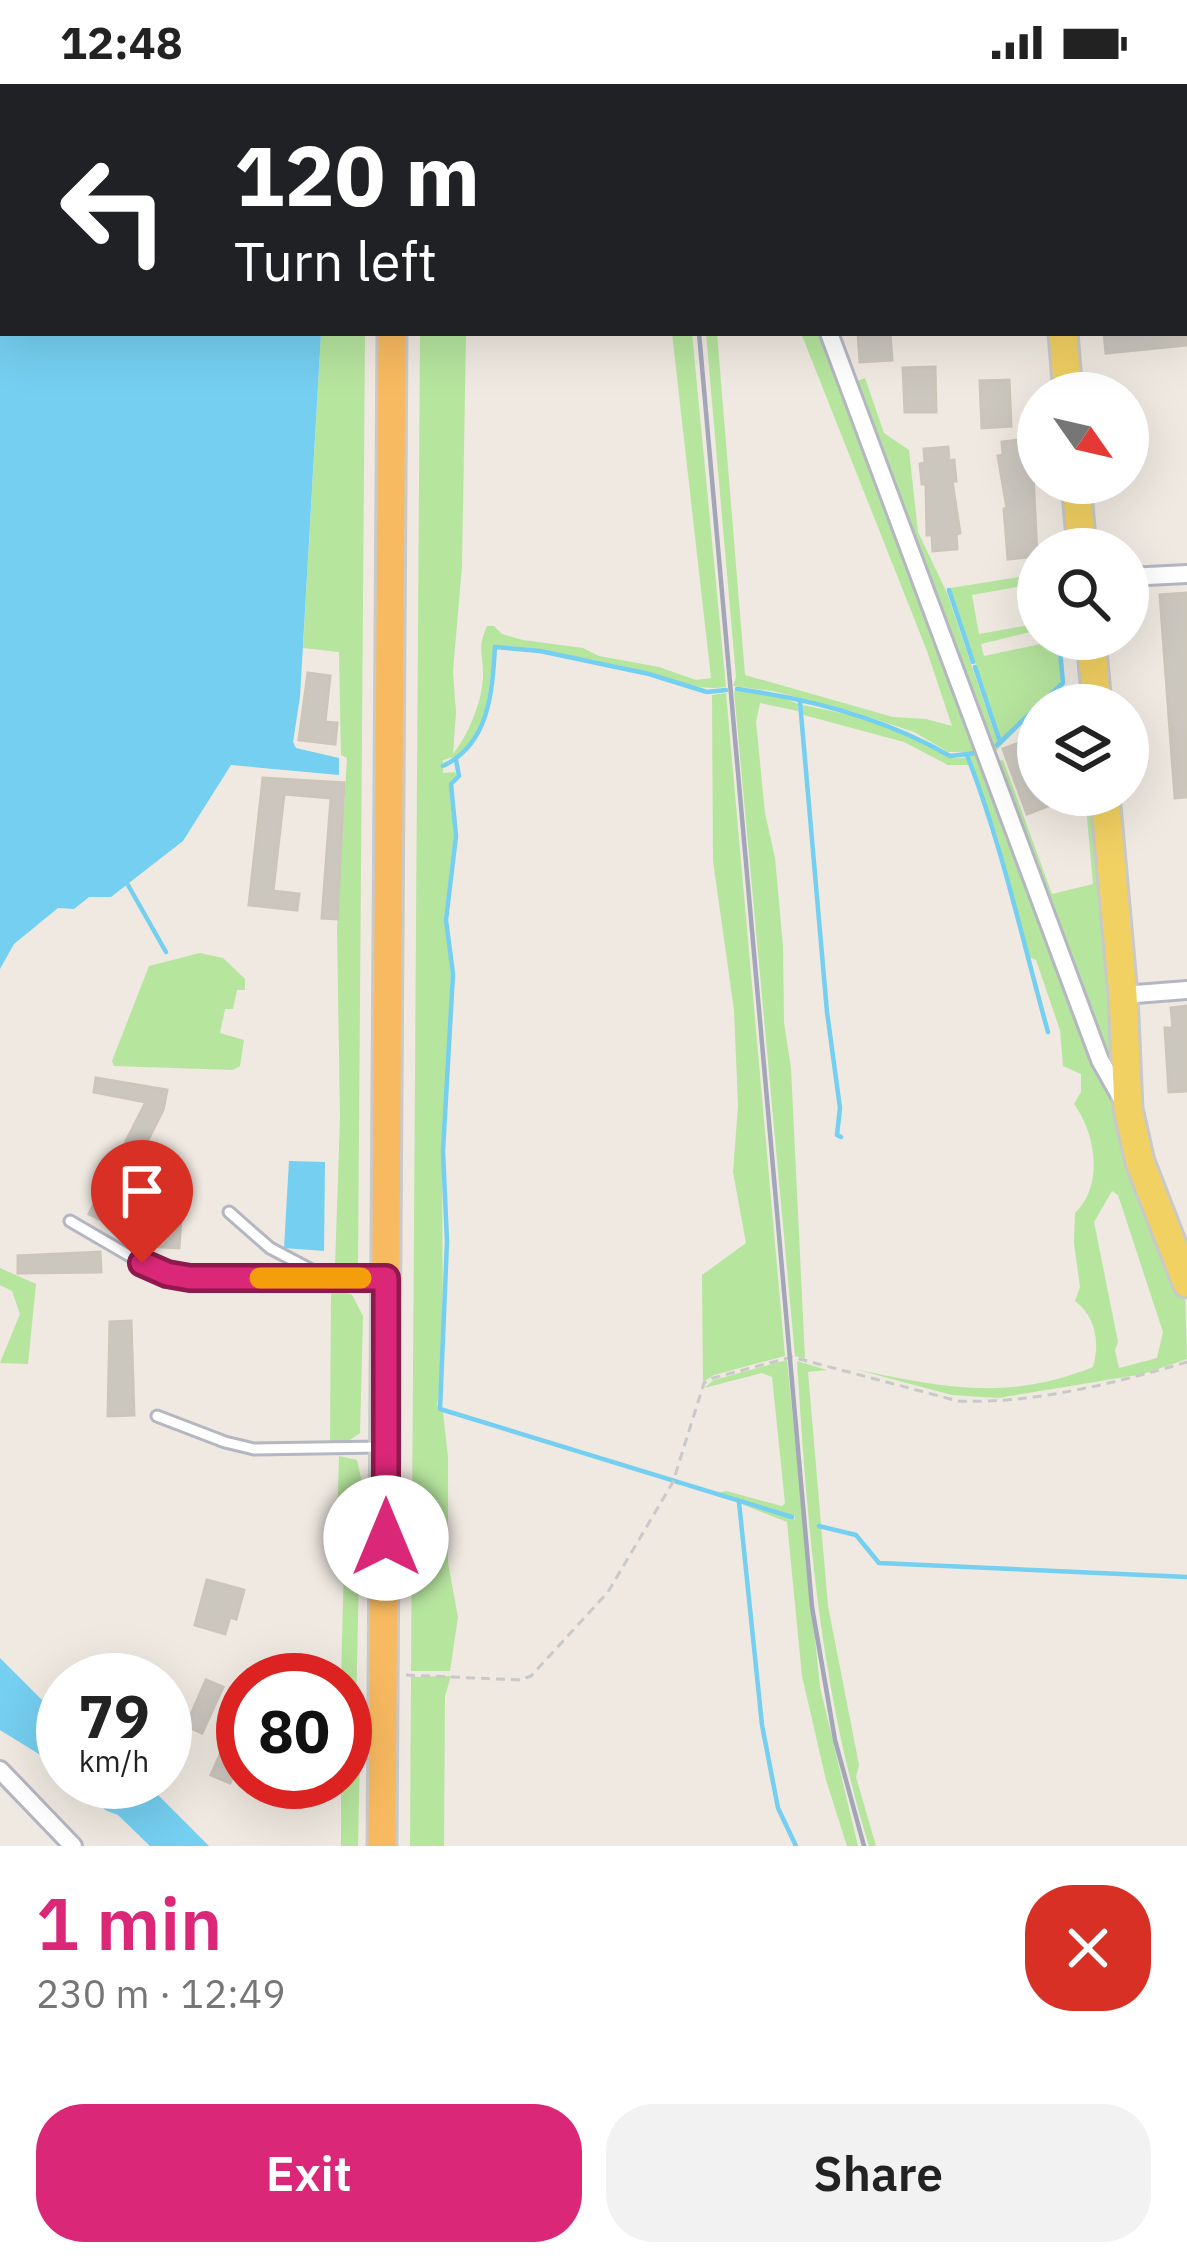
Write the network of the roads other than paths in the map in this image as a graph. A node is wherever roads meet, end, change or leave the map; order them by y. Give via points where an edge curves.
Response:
1 (392, 336) edge
2 (830, 336) edge
3 (1063, 336) edge
4 (1066, 372) edge
5 (1187, 574) edge
6 (1149, 576) edge
7 (1107, 816) edge
8 (1187, 990) edge
9 (1123, 995) junction
10 (1128, 1109) junction
11 (229, 1212) dead end
12 (70, 1221) dead end
13 (326, 1277) junction
14 (386, 1278) junction
15 (1187, 1283) edge
16 (158, 1416) dead end
17 (386, 1447) junction
18 (385, 1730) junction
19 (372, 1732) edge
20 (0, 1770) edge
21 (73, 1846) edge
22 (382, 1846) edge

1 - 14 highway
2 - 10 street via 1100,1060
3 - 4 main road
5 - 6 street
7 - 9 main road
8 - 9 street
9 - 10 main road
10 - 15 main road
11 - 13 lane via 270,1248
12 - 13 lane via 167,1274
13 - 14 lane
14 - 17 highway
16 - 17 lane via 254,1448
17 - 18 highway
18 - 19 lane
18 - 22 highway
20 - 21 street

